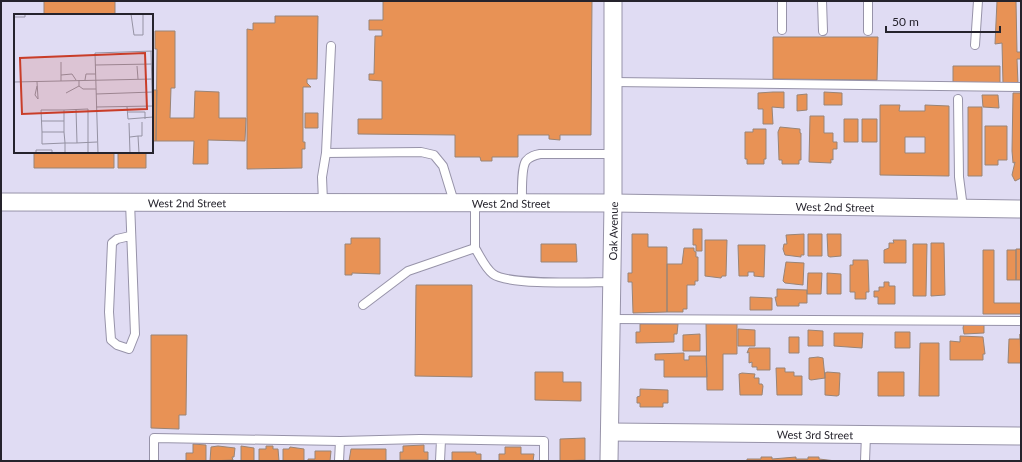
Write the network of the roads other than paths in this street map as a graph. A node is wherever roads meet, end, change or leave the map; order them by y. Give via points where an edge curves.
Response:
1 (613, 1) edge
2 (782, 1) edge
3 (822, 1) edge
4 (868, 1) edge
5 (978, 1) edge
6 (782, 30) dead end
7 (822, 31) dead end
8 (868, 31) dead end
9 (975, 45) dead end
10 (331, 46) dead end
11 (613, 82) junction
12 (1021, 87) edge
13 (958, 99) dead end
14 (326, 153) junction
15 (613, 154) junction
16 (1, 202) edge
17 (130, 202) junction
18 (323, 202) junction
19 (454, 202) junction
20 (475, 202) junction
21 (522, 202) junction
22 (613, 203) junction
23 (963, 208) junction
24 (1021, 209) edge
25 (130, 236) junction
26 (475, 248) junction
27 (612, 282) junction
28 (363, 306) dead end
29 (611, 319) junction
30 (1021, 321) edge
31 (610, 432) junction
32 (866, 434) junction
33 (1021, 436) edge
34 (441, 440) junction
35 (340, 441) junction
36 (154, 461) edge
37 (339, 461) edge
38 (440, 461) edge
39 (544, 461) edge
40 (610, 461) edge
41 (865, 461) edge

1 - 11 street, Oak Avenue
2 - 6 lane
3 - 7 lane
4 - 8 lane
5 - 9 lane
10 - 14 lane
11 - 12 lane
11 - 15 street, Oak Avenue
13 - 23 lane via 959,177
14 - 18 lane via 322,177
14 - 19 lane via 421,152 434,155 443,166
15 - 21 lane via 531,156 524,168
15 - 22 street, Oak Avenue
16 - 17 street, West 2nd Street
17 - 18 street, West 2nd Street
17 - 25 lane
18 - 19 street, West 2nd Street
19 - 20 street, West 2nd Street
20 - 21 street, West 2nd Street
20 - 26 lane
21 - 22 street, West 2nd Street
22 - 23 street, West 2nd Street
22 - 27 street, Oak Avenue
23 - 24 street, West 2nd Street
25 - 25 lane via 112,243 109,312 111,340 129,349 135,334
26 - 27 lane via 493,274 502,278
26 - 28 lane via 408,272
27 - 29 street, Oak Avenue
29 - 30 lane
29 - 31 street, Oak Avenue
31 - 32 street, West 3rd Street
31 - 40 street, Oak Avenue
32 - 33 street, West 3rd Street
32 - 41 lane
34 - 35 lane
34 - 38 lane
34 - 39 lane via 544,441
35 - 36 lane via 154,438
35 - 37 lane

